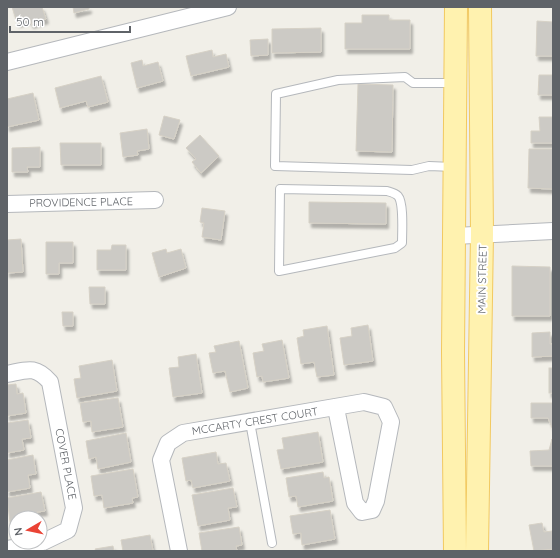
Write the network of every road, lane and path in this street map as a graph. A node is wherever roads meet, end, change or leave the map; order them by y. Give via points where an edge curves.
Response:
1 (228, 7) edge
2 (456, 7) edge
3 (480, 7) edge
4 (7, 62) edge
5 (457, 83) junction
6 (455, 167) junction
7 (155, 200) dead end
8 (7, 204) edge
9 (553, 231) edge
10 (482, 234) junction
11 (454, 236) junction
12 (402, 243) joint
13 (7, 374) edge
14 (336, 408) junction
15 (250, 422) junction
16 (272, 543) dead end
17 (7, 549) edge
18 (179, 551) edge
19 (454, 551) edge
20 (477, 551) edge

1 - 4 street
2 - 5 main road
3 - 10 main road, MAIN STREET
5 - 6 main road
5 - 6 lane via 413,83 405,77 338,80 276,94 275,166 412,170 429,166
6 - 11 main road
7 - 8 street, PROVIDENCE PLACE
9 - 10 street
10 - 11 street
10 - 20 main road, MAIN STREET
11 - 19 main road
12 - 12 lane via 401,205 399,196 394,193 280,188 279,271 395,248
13 - 17 street, COVER PLACE via 27,370 41,372 50,382 74,508 68,530 43,542
14 - 14 street, MCCARTY CREST COURT via 364,402 384,407 391,422 376,501 372,510 362,512 355,503
14 - 15 street, MCCARTY CREST COURT
15 - 16 lane
15 - 18 street, MCCARTY CREST COURT via 183,433 168,443 161,460

